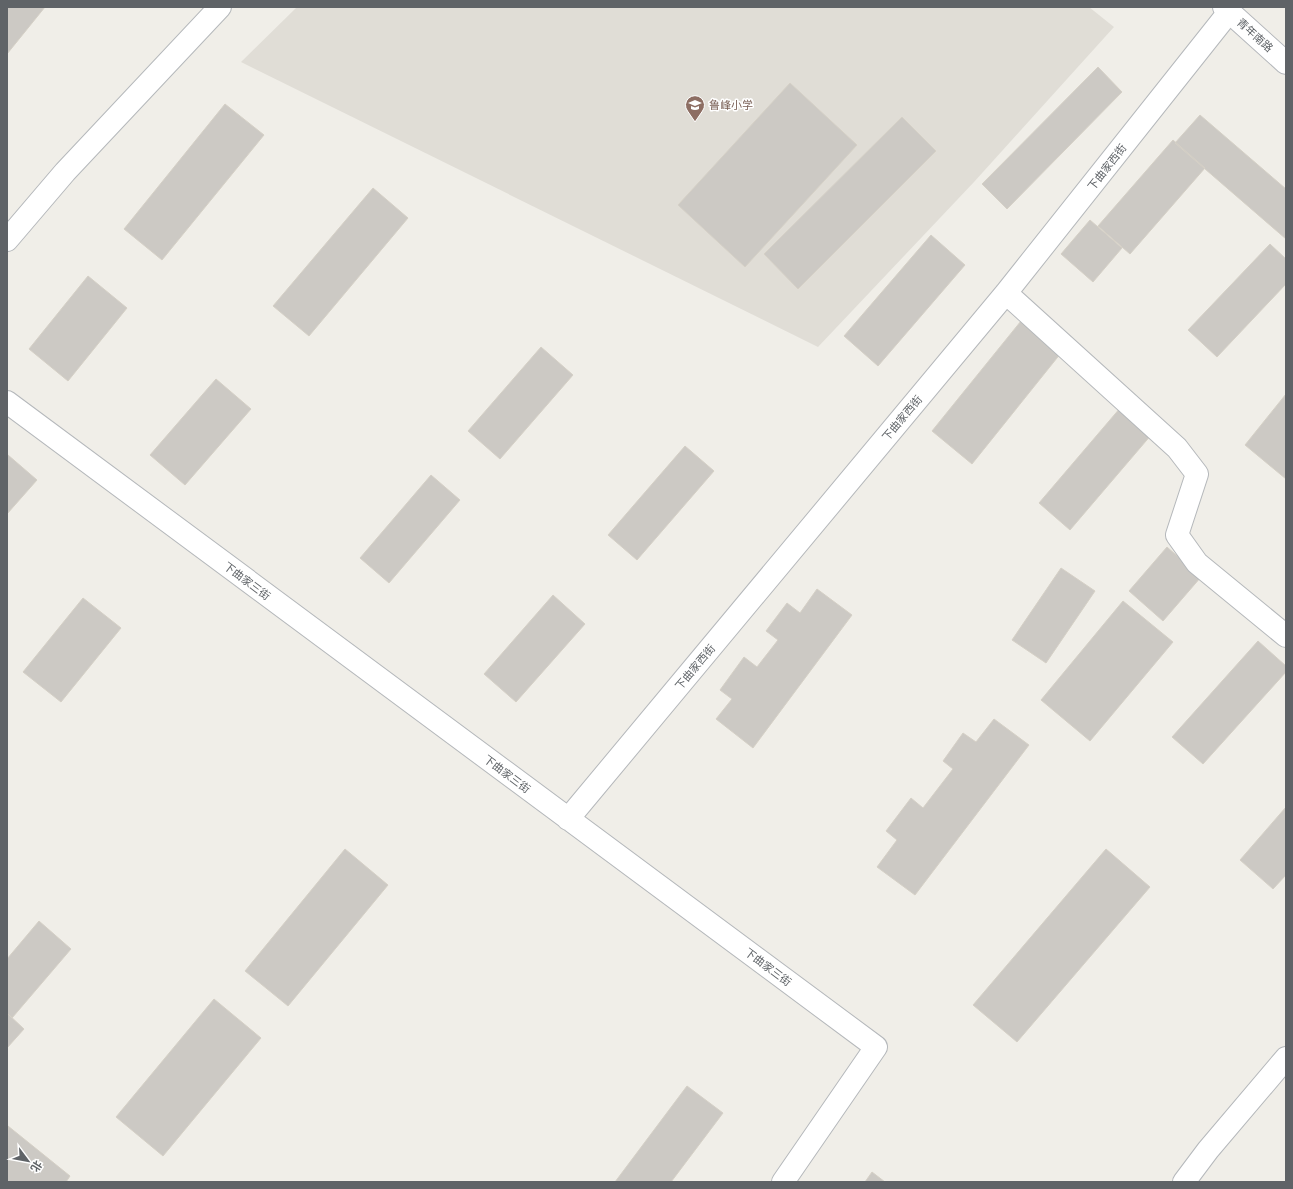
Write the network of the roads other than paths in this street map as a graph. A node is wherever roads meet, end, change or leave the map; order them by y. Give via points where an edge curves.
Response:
1 (220, 7) edge
2 (1227, 9) edge
3 (1286, 63) edge
4 (7, 240) edge
5 (1006, 293) junction
6 (7, 402) edge
7 (1286, 636) edge
8 (568, 819) junction
9 (1286, 1058) edge
10 (783, 1182) edge
11 (1184, 1182) edge

1 - 4 street via 66,172
2 - 3 street, 青年南路
2 - 5 street, 下曲家西街
5 - 7 street via 1177,448 1197,474 1177,534 1197,563
5 - 8 street, 下曲家西街
6 - 8 street, 下曲家三街
8 - 10 street, 下曲家三街 via 876,1048
9 - 11 street

